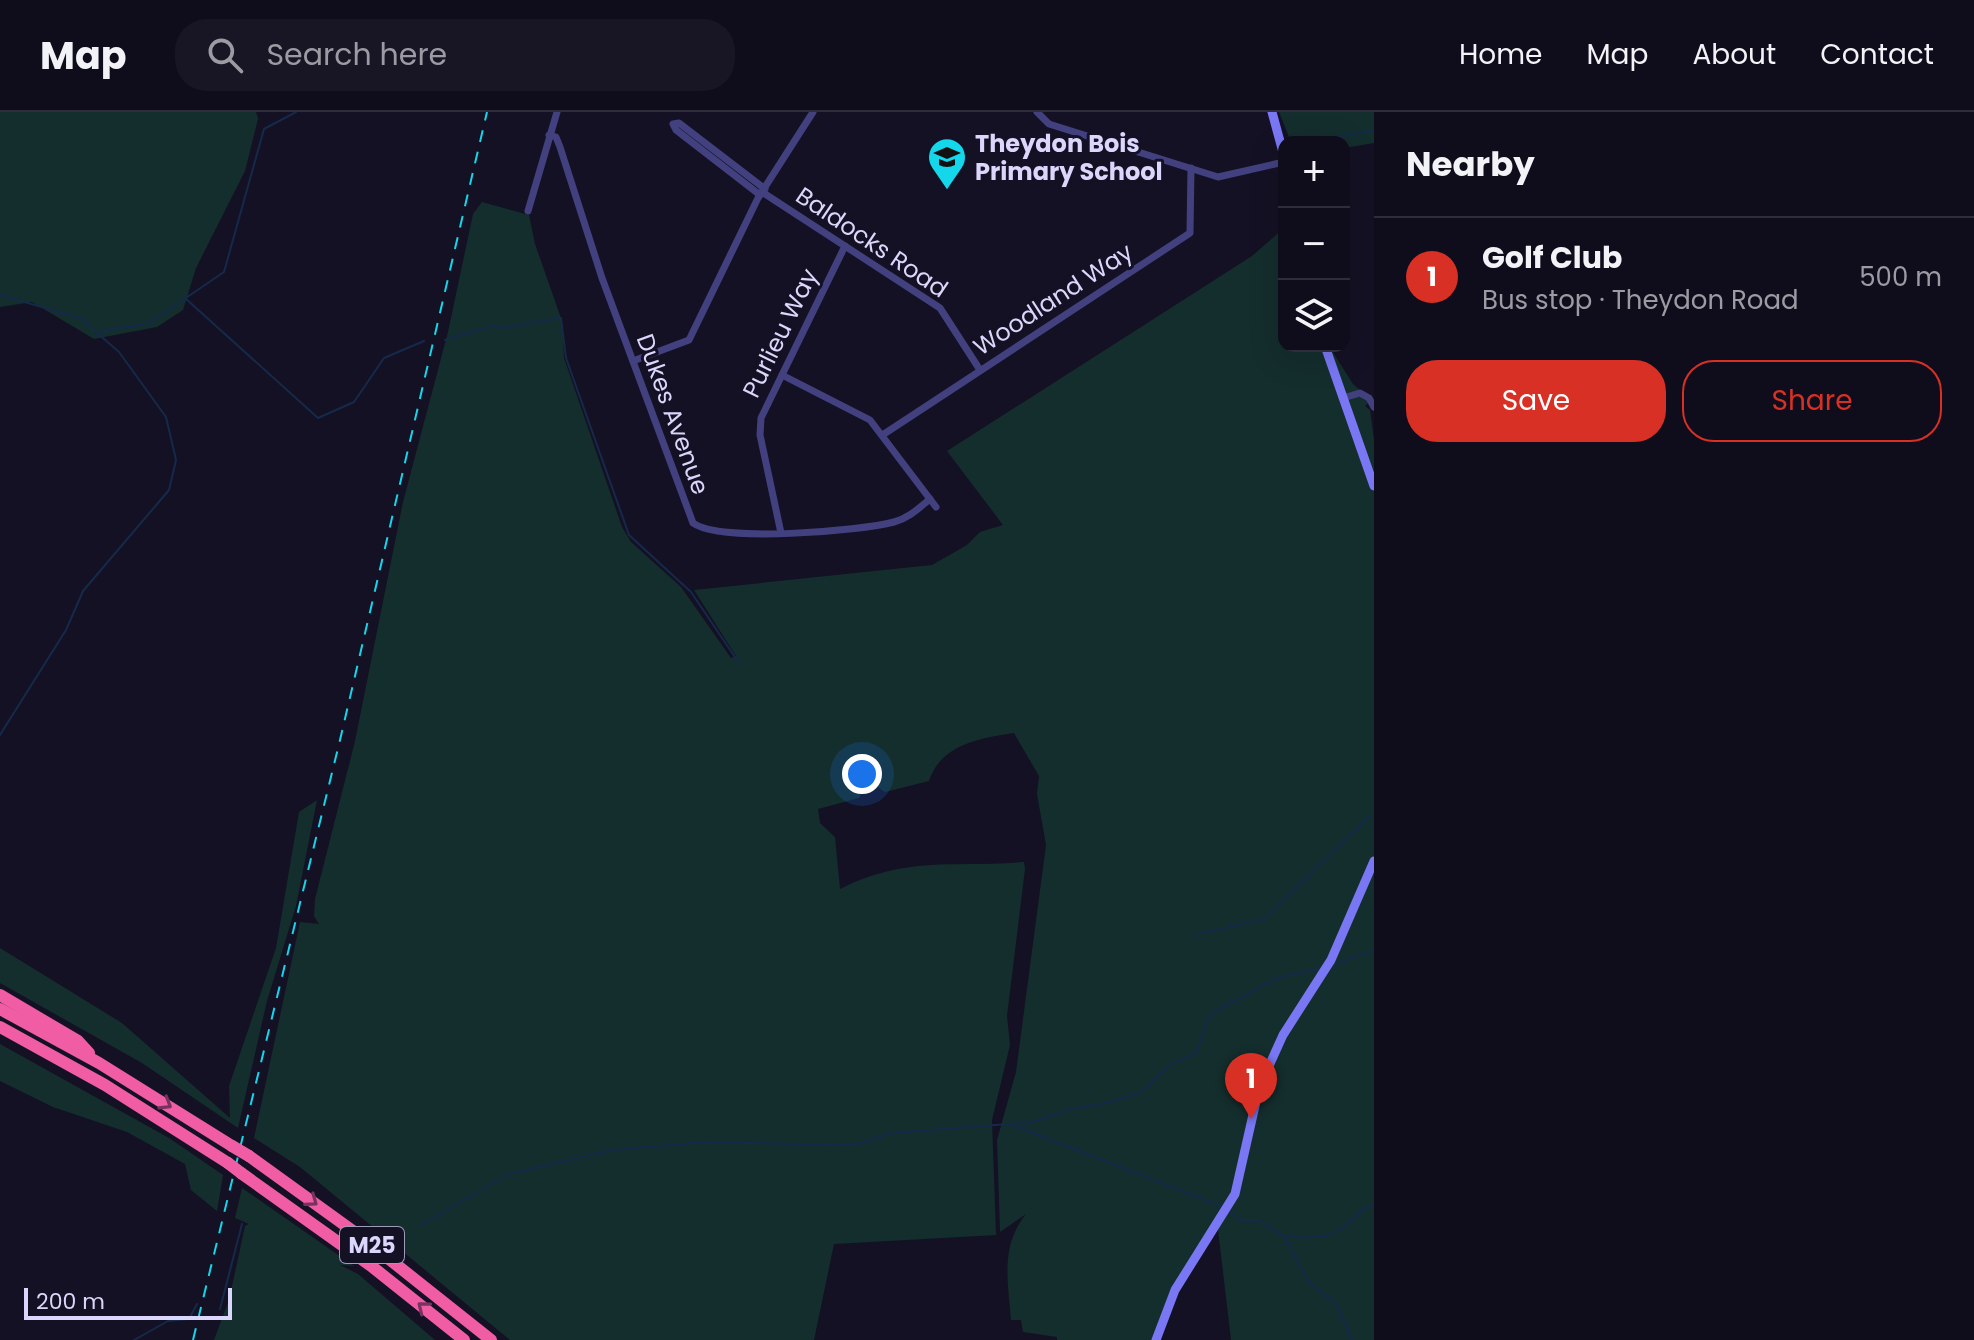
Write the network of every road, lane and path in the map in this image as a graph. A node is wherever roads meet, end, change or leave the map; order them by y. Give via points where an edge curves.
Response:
1 (557, 112) edge
2 (813, 112) edge
3 (1037, 112) edge
4 (1272, 112) edge
5 (549, 135) junction
6 (1279, 136) edge
7 (1278, 164) edge
8 (1191, 168) junction
9 (762, 192) junction
10 (528, 211) dead end
11 (845, 246) junction
12 (1327, 352) edge
13 (633, 361) junction
14 (980, 370) junction
15 (782, 375) junction
16 (1343, 398) junction
17 (1374, 407) edge
18 (884, 434) junction
19 (1374, 486) edge
20 (930, 499) junction
21 (936, 507) dead end
22 (781, 533) junction
23 (1374, 861) edge
24 (0, 995) edge
25 (0, 1009) edge
26 (0, 1027) edge
27 (0, 1036) edge
28 (99, 1063) junction
29 (147, 1111) junction
30 (464, 1340) edge
31 (491, 1340) edge
32 (1156, 1340) edge

1 - 5 street
2 - 9 street
3 - 8 street via 1049,124
4 - 6 street
5 - 10 street
5 - 13 street, Dukes Avenue via 560,147
7 - 8 street via 1224,177
8 - 14 street, Woodland Way via 1190,233
9 - 9 street via 676,130 673,124 683,125
9 - 11 street, Baldocks Road
9 - 13 street via 689,340
11 - 14 street, Baldocks Road via 940,308
11 - 15 street, Purlieu Way
12 - 16 street
13 - 22 street, Dukes Avenue via 693,523 761,535
14 - 18 street, Woodland Way
15 - 18 street via 870,420
15 - 22 street, Purlieu Way via 761,418 760,435
16 - 17 street via 1360,393
16 - 19 street
18 - 20 street
20 - 21 street
20 - 22 street, Dukes Avenue via 890,523
23 - 32 street via 1331,960 1283,1035 1257,1097 1235,1194 1175,1290
24 - 28 highway via 78,1041
25 - 28 highway, M25
26 - 29 highway, M25
27 - 29 highway via 114,1100
28 -> 31 highway, M25, bridge via 249,1156 407,1271
30 -> 29 highway, M25, bridge via 370,1265

